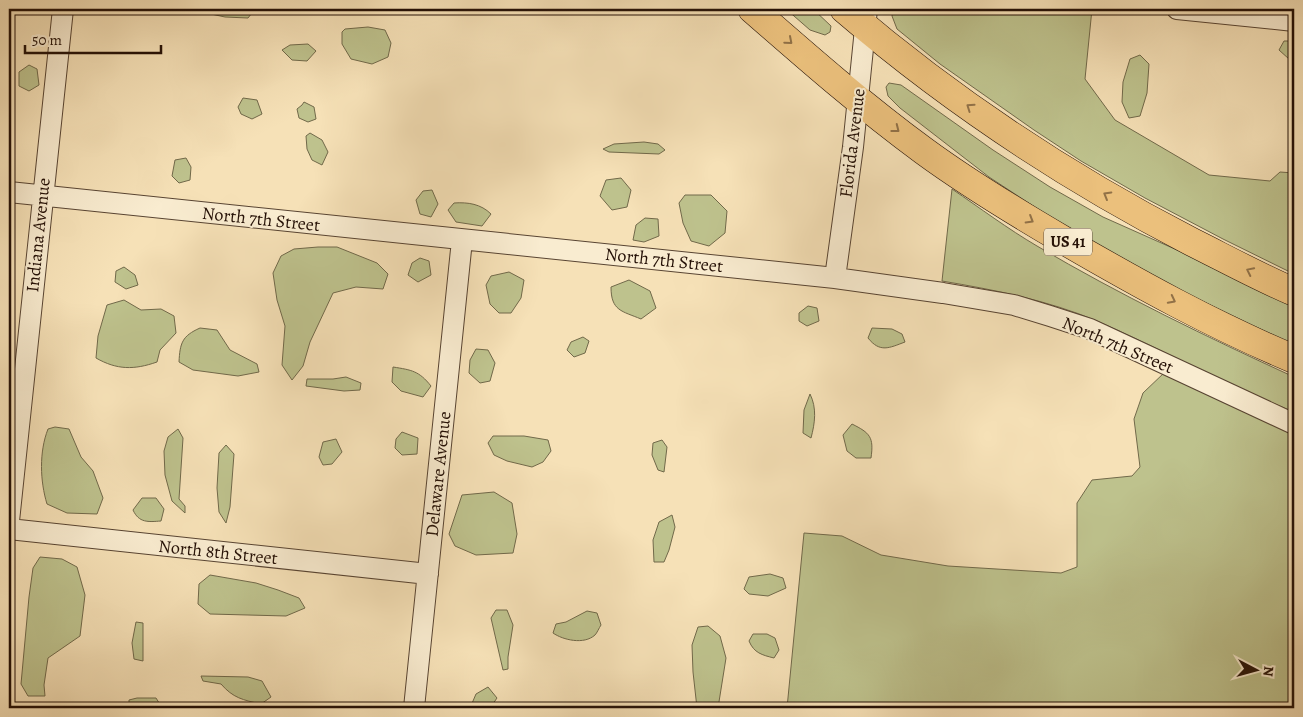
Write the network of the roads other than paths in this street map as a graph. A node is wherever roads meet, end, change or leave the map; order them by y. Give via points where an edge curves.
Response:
1 (63, 9) edge
2 (752, 9) edge
3 (844, 9) edge
4 (1176, 9) edge
5 (866, 18) edge
6 (1294, 21) edge
7 (858, 99) junction
8 (9, 192) edge
9 (42, 196) junction
10 (462, 240) junction
11 (835, 278) junction
12 (1294, 292) edge
13 (1294, 359) edge
14 (1294, 424) edge
15 (9, 521) edge
16 (9, 530) edge
17 (428, 574) junction
18 (414, 708) edge

1 - 9 street, Indiana Avenue
2 -> 7 main road, US 41
3 - 5 main road
4 - 6 street
5 - 7 street, Florida Avenue
12 -> 5 main road via 1144,217 1060,167 954,95
7 - 11 street, Florida Avenue
7 -> 13 main road, US 41 via 926,152 1023,216 1122,274 1248,340
8 - 9 street, North 7th Street
9 - 10 street, North 7th Street
9 - 15 street, Indiana Avenue
10 - 11 street, North 7th Street
10 - 17 street, Delaware Avenue
11 - 14 street, North 7th Street via 1014,305 1050,316 1090,329
16 - 17 street, North 8th Street
17 - 18 street, Delaware Avenue

